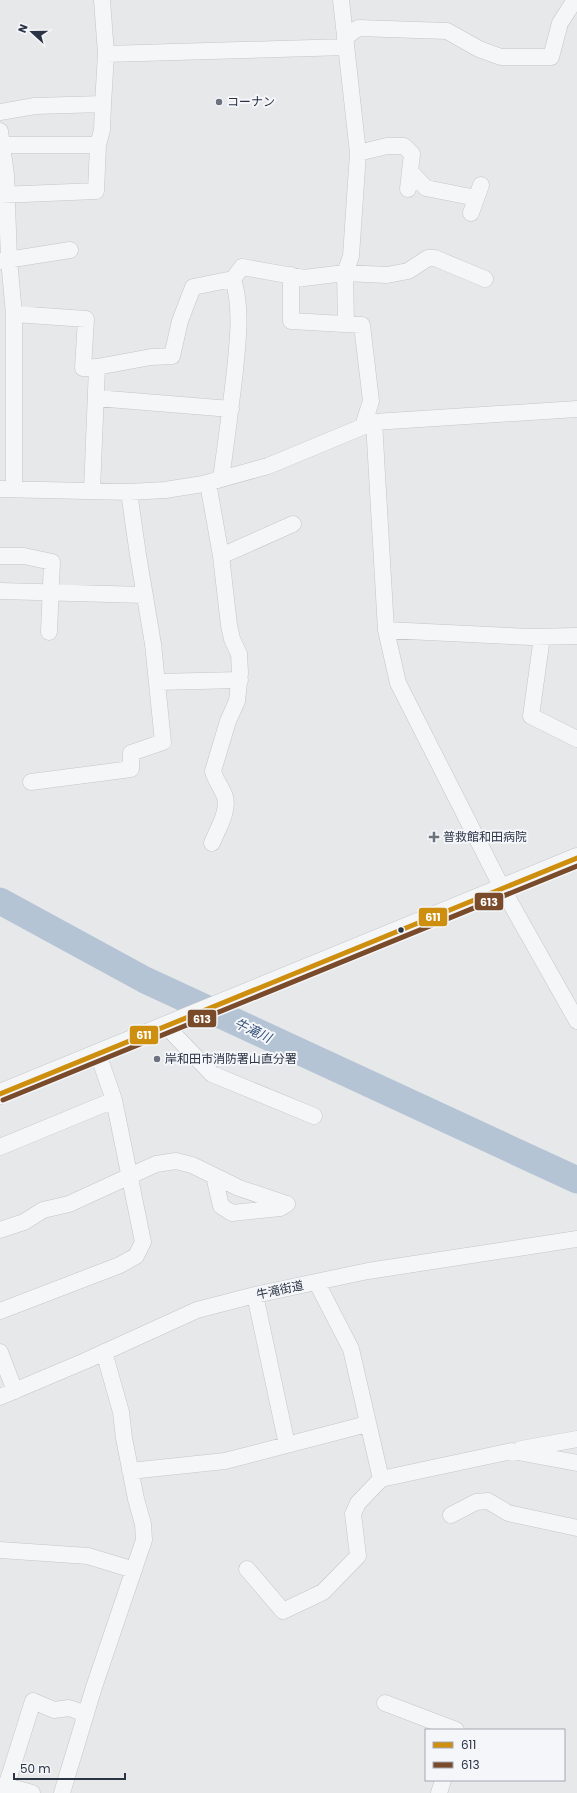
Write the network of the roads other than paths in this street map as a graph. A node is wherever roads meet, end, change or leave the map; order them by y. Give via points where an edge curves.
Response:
1 (102, 0) edge
2 (341, 0) edge
3 (575, 0) edge
4 (346, 43) junction
5 (106, 54) junction
6 (103, 104) junction
7 (0, 112) edge
8 (1, 138) edge
9 (98, 145) junction
10 (358, 153) junction
11 (410, 171) junction
12 (408, 189) dead end
13 (3, 195) edge
14 (476, 199) dead end
15 (70, 250) dead end
16 (5, 260) edge
17 (345, 273) junction
18 (291, 275) junction
19 (234, 279) junction
20 (486, 280) dead end
21 (14, 314) junction
22 (346, 324) junction
23 (97, 367) junction
24 (96, 398) junction
25 (231, 409) junction
26 (577, 409) edge
27 (368, 424) junction
28 (214, 481) junction
29 (7, 489) edge
30 (92, 490) junction
31 (129, 492) junction
32 (293, 524) dead end
33 (0, 556) edge
34 (220, 556) junction
35 (0, 591) edge
36 (50, 593) junction
37 (145, 595) junction
38 (386, 630) junction
39 (49, 632) dead end
40 (577, 636) edge
41 (542, 637) junction
42 (240, 680) junction
43 (157, 682) junction
44 (577, 739) edge
45 (31, 782) dead end
46 (212, 843) dead end
47 (577, 858) edge
48 (502, 888) junction
49 (577, 1021) edge
50 (169, 1025) junction
51 (98, 1054) junction
52 (0, 1094) edge
53 (114, 1100) junction
54 (314, 1116) dead end
55 (0, 1147) edge
56 (131, 1175) junction
57 (214, 1176) dead end
58 (0, 1230) edge
59 (577, 1239) edge
60 (317, 1283) junction
61 (255, 1295) junction
62 (0, 1311) edge
63 (0, 1352) edge
64 (104, 1352) junction
65 (15, 1391) junction
66 (0, 1397) edge
67 (367, 1424) junction
68 (577, 1439) edge
69 (287, 1445) junction
70 (512, 1451) junction
71 (577, 1463) edge
72 (130, 1471) junction
73 (381, 1479) junction
74 (451, 1515) dead end
75 (577, 1528) edge
76 (0, 1550) edge
77 (247, 1569) dead end
78 (134, 1570) junction
79 (385, 1703) dead end
80 (86, 1714) junction
81 (453, 1729) edge
82 (443, 1781) edge
83 (4, 1788) edge
84 (32, 1793) edge
85 (62, 1793) edge
86 (439, 1793) edge

1 - 5 street
2 - 4 street
3 - 4 street via 560,23 551,57 501,57 479,49 447,31 358,28
4 - 5 street
4 - 10 street
5 - 6 street
6 - 7 street via 35,106
6 - 9 street via 102,130
8 - 9 street
8 - 13 street
9 - 13 street via 96,191
10 - 11 street via 386,146 404,146 412,154
10 - 17 street via 351,256
11 - 12 street
11 - 14 street via 426,188
13 - 16 street
15 - 16 street
16 - 21 street
17 - 18 street via 304,278
17 - 20 street via 387,275 408,271 428,258 435,258
17 - 22 street
18 - 19 street via 242,267
18 - 22 street via 291,321
19 - 23 street via 193,287 180,321 172,356 151,357
19 - 25 street via 239,314
21 - 23 street via 86,319 84,368
21 - 29 street
22 - 27 street via 362,325 371,401
23 - 24 street
24 - 25 street
24 - 30 street
25 - 28 street
26 - 27 street
27 - 28 street via 268,466
27 - 38 street
28 - 31 street via 166,490
28 - 34 street
29 - 30 street
30 - 31 street
31 - 37 street
32 - 34 street
33 - 36 street via 24,556 52,562
34 - 42 street via 232,639 239,654
35 - 36 street
36 - 37 street
36 - 39 street
37 - 43 street
38 - 41 street
38 - 48 street via 398,683
40 - 41 street
41 - 44 street via 531,716
42 - 43 street
42 - 46 street via 237,701 228,721 213,771 225,799 224,813
43 - 45 street via 163,742 131,753 132,769
47 - 48 street
48 - 49 street
48 - 50 street
50 - 51 street
50 - 54 street via 212,1074
51 - 52 street
51 - 53 street
53 - 55 street
53 - 56 street
56 - 57 street via 156,1164 176,1161 192,1165
56 - 58 street via 69,1204 43,1210 24,1222
56 - 62 street via 143,1242 136,1256 120,1265
59 - 60 street, 牛滝街道 via 368,1271
60 - 61 street, 牛滝街道
60 - 67 street via 351,1349
61 - 64 street, 牛滝街道 via 197,1310
61 - 69 street
63 - 65 street
64 - 65 street, 牛滝街道
64 - 72 street via 121,1412
65 - 66 street, 牛滝街道
67 - 69 street
67 - 73 street
68 - 70 street
69 - 72 street via 225,1461
70 - 71 street
70 - 73 street
72 - 78 street via 143,1524 144,1540
73 - 77 street via 358,1503 354,1514 358,1556 323,1592 283,1611
74 - 75 street via 476,1502 488,1502 508,1513
76 - 78 street via 88,1556
78 - 80 street
79 - 81 street
80 - 83 street via 69,1708 54,1710 33,1701
80 - 85 street
82 - 86 street
83 - 84 street

